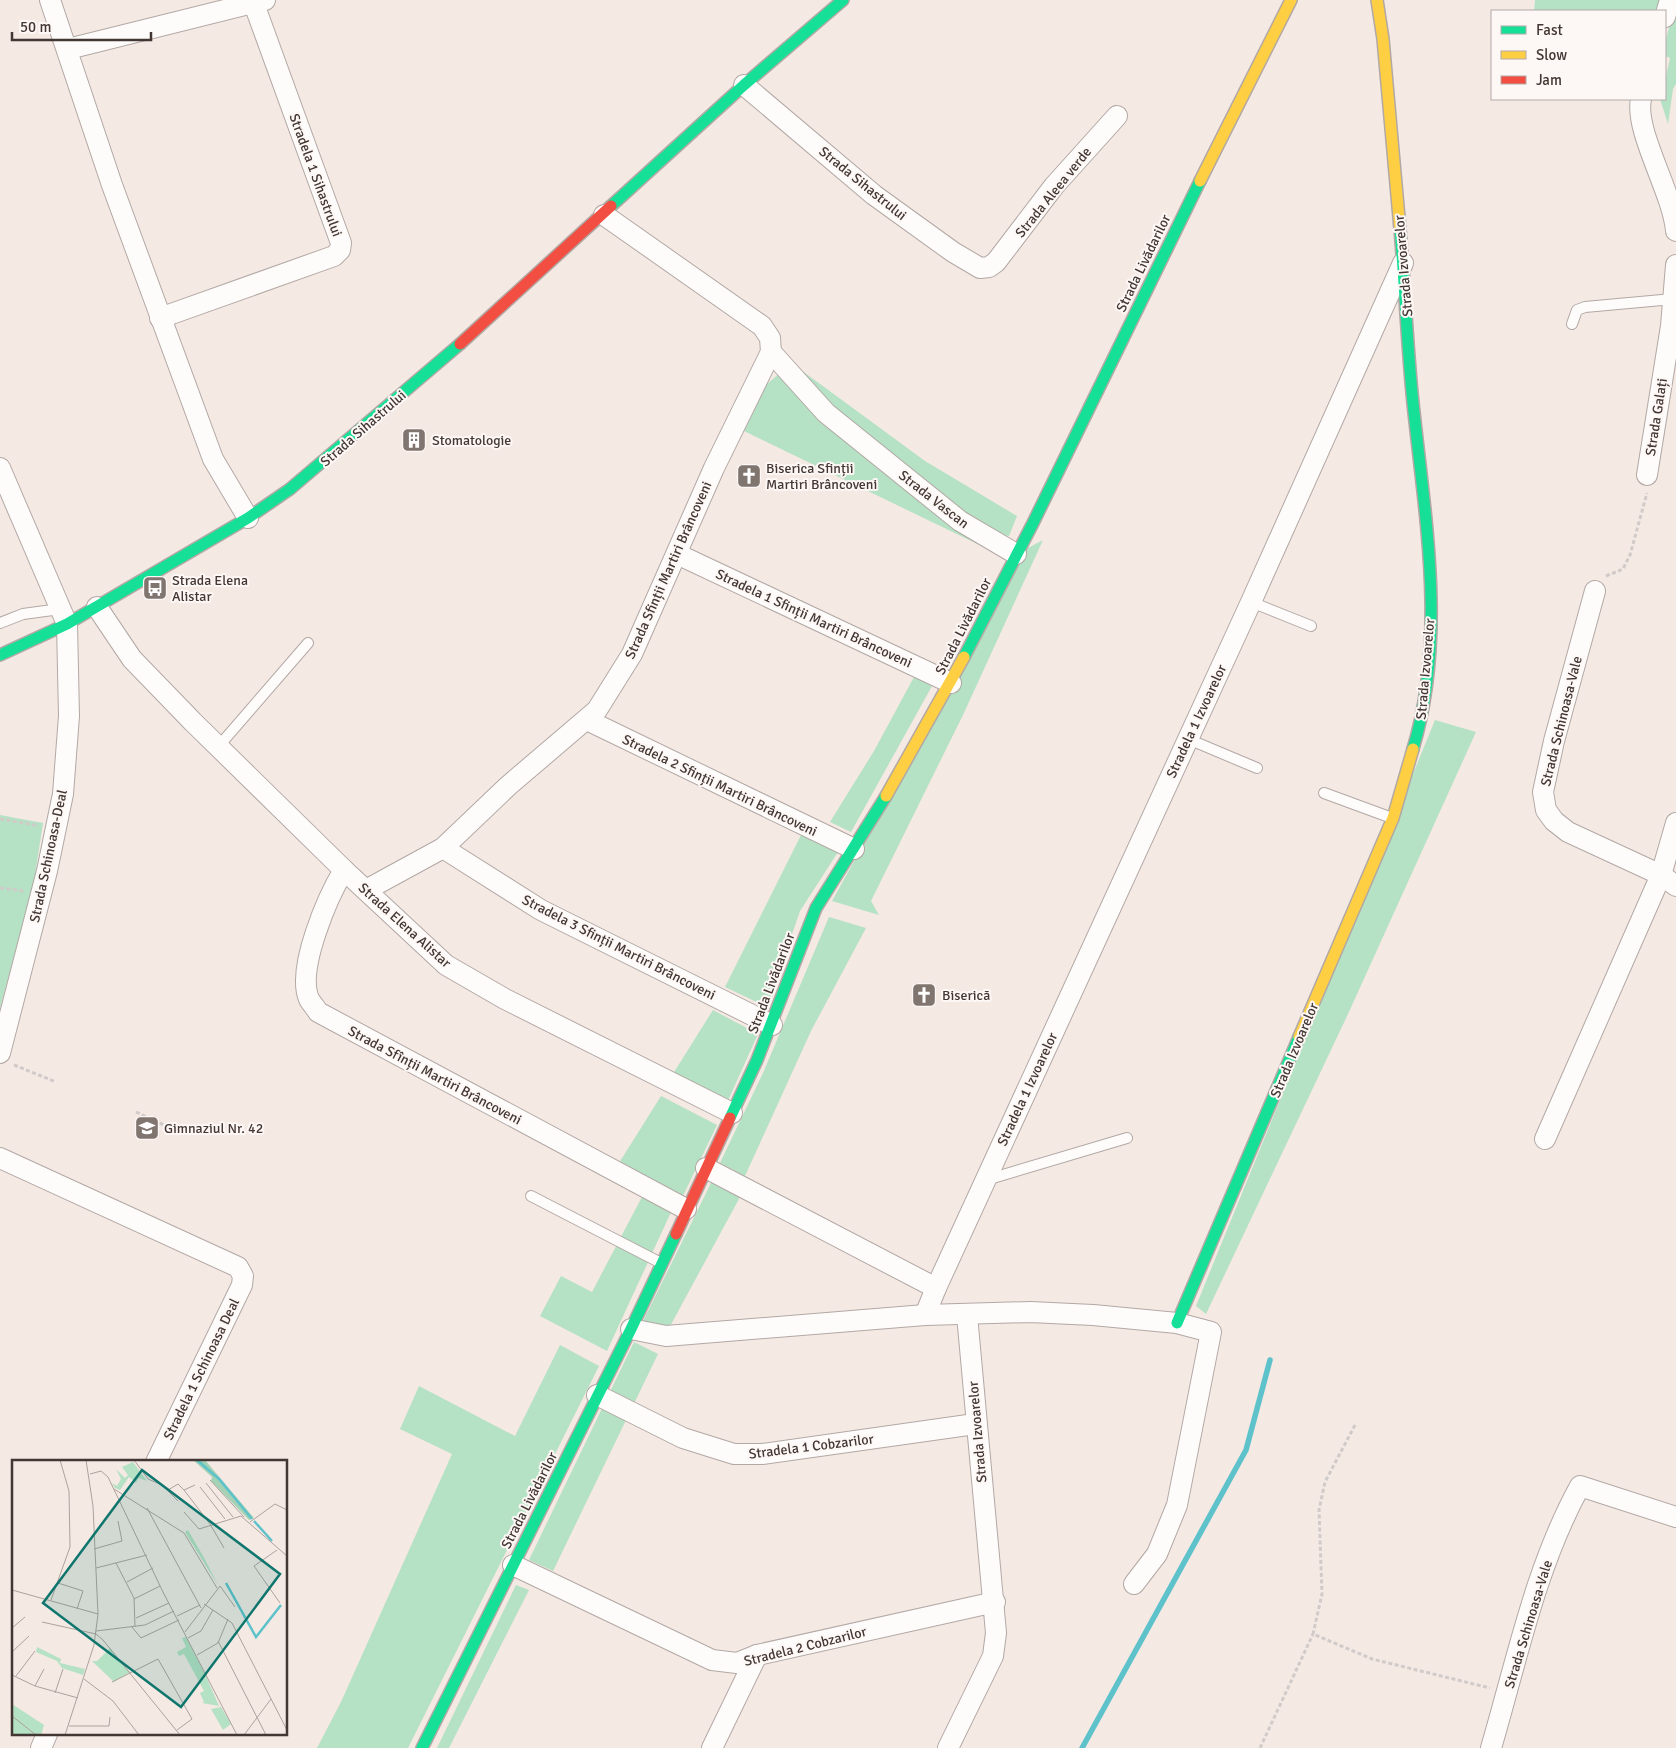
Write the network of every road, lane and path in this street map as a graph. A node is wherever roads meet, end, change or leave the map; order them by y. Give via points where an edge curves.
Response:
1 (50, 0) edge
2 (843, 0) edge
3 (1291, 0) edge
4 (1377, 0) edge
5 (1670, 0) edge
6 (260, 2) edge
7 (1666, 14) edge
8 (68, 49) junction
9 (744, 85) junction
10 (1641, 100) edge
11 (1116, 116) dead end
12 (604, 215) junction
13 (1676, 231) edge
14 (1404, 261) junction
15 (1676, 265) edge
16 (989, 267) joint
17 (1673, 299) junction
18 (160, 318) junction
19 (1572, 324) dead end
20 (1673, 327) edge
21 (771, 352) junction
22 (0, 468) edge
23 (1647, 475) joint
24 (248, 518) junction
25 (677, 554) junction
26 (1016, 554) junction
27 (1595, 590) joint
28 (1251, 602) junction
29 (97, 607) junction
30 (63, 616) junction
31 (0, 623) edge
32 (1311, 626) dead end
33 (308, 643) dead end
34 (0, 655) edge
35 (951, 682) junction
36 (587, 720) junction
37 (1188, 739) junction
38 (218, 747) junction
39 (1257, 768) dead end
40 (1324, 793) dead end
41 (1393, 818) junction
42 (0, 819) edge
43 (1676, 824) edge
44 (35, 825) dead end
45 (443, 848) junction
46 (854, 849) junction
47 (344, 870) junction
48 (1668, 881) edge
49 (0, 888) edge
50 (366, 890) junction
51 (24, 892) dead end
52 (772, 1025) junction
53 (4, 1058) edge
54 (56, 1082) dead end
55 (136, 1112) dead end
56 (732, 1113) junction
57 (168, 1127) dead end
58 (1127, 1138) dead end
59 (1545, 1139) dead end
60 (0, 1158) edge
61 (706, 1168) junction
62 (985, 1180) junction
63 (531, 1196) dead end
64 (686, 1210) junction
65 (661, 1264) junction
66 (936, 1288) junction
67 (925, 1315) junction
68 (967, 1315) junction
69 (1177, 1323) junction
70 (631, 1329) junction
71 (597, 1395) junction
72 (976, 1424) junction
73 (1355, 1425) dead end
74 (157, 1460) edge
75 (1676, 1517) edge
76 (513, 1565) junction
77 (1134, 1584) dead end
78 (995, 1602) junction
79 (1313, 1634) junction
80 (757, 1655) junction
81 (1508, 1692) junction
82 (46, 1736) edge
83 (41, 1748) edge
84 (422, 1748) edge
85 (712, 1748) edge
86 (948, 1748) edge
87 (1260, 1748) edge
88 (1490, 1748) edge

1 - 8 street
2 - 9 street, Strada Sihastrului
3 - 26 street, Strada Livădarilor
4 - 14 street, Strada Izvoarelor
5 - 7 street
6 - 8 street
6 - 18 street, Stradela 1 Sihastrului via 341,243 340,250 334,256
8 - 18 street
9 - 12 street, Strada Sihastrului
9 - 16 street, Strada Sihastrului via 874,195 969,262 980,268
10 - 13 street via 1643,125 1669,197
11 - 16 street, Strada Aleea verde
12 - 21 street via 762,326 770,338
12 - 24 street, Strada Sihastrului via 312,472
14 - 28 street, Stradela 1 Izvoarelor
14 - 41 street, Strada Izvoarelor via 1413,400 1431,568 1430,640 1423,716
15 - 17 street, Strada Galați
17 - 19 lane via 1586,307 1577,310
17 - 20 street, Strada Galați
18 - 24 street via 213,458
20 - 23 street, Strada Galați
21 - 25 street, Strada Sfinții Martiri Brâncoveni via 714,468
21 - 26 street, Strada Vascan via 826,413 960,521
22 - 30 street
23 - 27 path via 1648,488 1630,555 1623,569 1602,579
24 - 29 street, Strada Sihastrului
25 - 35 street, Stradela 1 Sfinții Martiri Brâncoveni
25 - 36 street, Strada Sfinții Martiri Brâncoveni via 632,654 597,710
26 - 35 street, Strada Livădarilor
27 - 48 street, Strada Schinoasa-Vale via 1554,740 1543,792 1546,810 1568,832
28 - 32 lane
28 - 37 street, Stradela 1 Izvoarelor
29 - 30 street, Strada Sihastrului
29 - 38 street via 132,659
30 - 31 lane via 23,614
30 - 34 street, Strada Sihastrului
30 - 53 street, Strada Schinoasa-Deal via 69,716 63,794
33 - 38 lane
35 - 46 street, Strada Livădarilor
36 - 45 street, Strada Sfinții Martiri Brâncoveni via 508,786
36 - 46 street, Stradela 2 Sfinții Martiri Brâncoveni
37 - 39 lane
37 - 62 street, Stradela 1 Izvoarelor
38 - 47 street, Strada Elena Alistar
40 - 41 lane
41 - 69 street, Strada Izvoarelor
42 - 44 path
43 - 48 street
45 - 50 street, Strada Sfinții Martiri Brâncoveni
45 - 52 street, Stradela 3 Sfinții Martiri Brâncoveni via 541,910
46 - 52 street, Strada Livădarilor via 816,908
47 - 50 street, Strada Elena Alistar
47 - 64 street, Strada Sfînții Martiri Brâncoveni via 322,913 310,955 309,998 318,1012
48 - 59 street
49 - 51 path
50 - 56 street, Strada Elena Alistar via 446,965 505,999
52 - 56 street, Strada Livădarilor
53 - 54 path
55 - 57 path
56 - 61 street, Strada Livădarilor
58 - 62 lane
60 - 74 street, Stradela 1 Schinoasa Deal via 230,1261 243,1276 242,1285
61 - 64 street, Strada Livădarilor
61 - 66 street
62 - 66 street, Stradela 1 Izvoarelor
63 - 65 lane
64 - 65 street, Strada Livădarilor
65 - 70 street, Strada Livădarilor
66 - 67 street, Stradela 1 Izvoarelor
67 - 68 street
67 - 70 street via 666,1336
68 - 69 street via 1030,1312
68 - 72 street, Strada Izvoarelor
69 - 77 street via 1211,1332 1176,1505 1157,1554
70 - 71 street, Strada Livădarilor
71 - 72 street, Stradela 1 Cobzarilor via 683,1438 734,1454 762,1454
71 - 76 street, Strada Livădarilor
72 - 78 street, Strada Izvoarelor
73 - 79 path via 1325,1482 1319,1510 1322,1594
75 - 81 street, Strada Schinoasa-Vale via 1580,1486 1566,1511 1538,1581
76 - 80 street, Stradela 2 Cobzarilor via 712,1660 737,1663
76 - 84 street, Strada Livădarilor
78 - 80 street, Stradela 2 Cobzarilor
78 - 86 street, Strada Izvoarelor via 993,1656
79 - 81 path via 1372,1659
79 - 87 path
80 - 85 street
81 - 88 street, Strada Schinoasa-Vale
82 - 83 street

